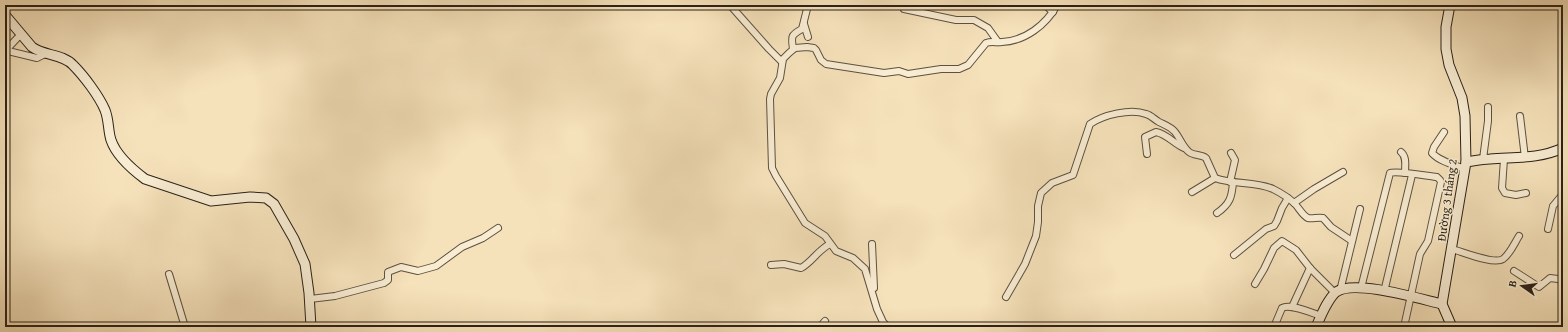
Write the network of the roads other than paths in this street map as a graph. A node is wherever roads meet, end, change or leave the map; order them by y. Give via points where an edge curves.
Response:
1 (730, 5) edge
2 (808, 5) edge
3 (1045, 5) edge
4 (1057, 5) edge
5 (1450, 5) edge
6 (904, 9) dead end
7 (1053, 12) junction
8 (5, 15) edge
9 (804, 23) junction
10 (21, 34) junction
11 (808, 37) dead end
12 (998, 42) junction
13 (793, 49) junction
14 (45, 54) junction
15 (782, 62) junction
16 (1488, 107) dead end
17 (1520, 116) dead end
18 (1444, 132) dead end
19 (1563, 148) edge
20 (1186, 149) junction
21 (1401, 152) dead end
22 (1231, 153) dead end
23 (1147, 154) dead end
24 (1525, 158) junction
25 (1504, 159) junction
26 (1483, 160) junction
27 (1465, 165) junction
28 (1343, 172) dead end
29 (1405, 173) junction
30 (1412, 175) junction
31 (1215, 178) junction
32 (1231, 182) junction
33 (1192, 192) dead end
34 (1526, 193) dead end
35 (1563, 194) edge
36 (1288, 198) junction
37 (1294, 203) junction
38 (1360, 210) dead end
39 (1217, 214) dead end
40 (498, 228) dead end
41 (1548, 229) dead end
42 (1519, 236) dead end
43 (1352, 241) junction
44 (830, 244) junction
45 (872, 244) dead end
46 (1452, 249) junction
47 (1234, 255) dead end
48 (770, 265) dead end
49 (1310, 268) junction
50 (1514, 271) dead end
51 (169, 274) dead end
52 (1563, 281) edge
53 (1255, 284) dead end
54 (1360, 288) junction
55 (1337, 292) junction
56 (1384, 292) junction
57 (871, 293) junction
58 (1006, 297) dead end
59 (1411, 297) junction
60 (310, 299) junction
61 (1442, 304) junction
62 (1563, 305) edge
63 (1292, 307) junction
64 (1321, 316) junction
65 (1563, 317) edge
66 (825, 321) dead end
67 (185, 327) edge
68 (310, 327) edge
69 (820, 327) edge
70 (888, 327) edge
71 (1274, 327) edge
72 (1316, 327) edge
73 (1404, 327) edge
74 (1452, 327) edge

1 - 15 street
2 - 9 street
3 - 7 street
4 - 7 street
5 - 27 main road, Đường 3 tháng 2 via 1446,49 1449,65 1462,98 1465,116
6 - 12 street via 956,20 974,20 988,28
7 - 12 street via 1035,30 1021,38
8 - 10 main road
9 - 11 street
9 - 13 street via 801,30 792,36
10 - 14 main road via 32,47
10 - 14 street via 8,51 37,58
12 - 13 street via 986,43 968,65 959,69 941,68 908,74 826,64 814,48 807,46
13 - 15 street
14 - 60 main road via 68,61 75,67 101,103 115,149 145,179 211,201 250,197 266,198 274,204 304,259
15 - 44 street via 780,78 770,99 772,168 802,219 825,236
16 - 26 street
17 - 24 street
18 - 27 street via 1432,153 1450,164
19 - 24 main road via 1552,154
20 - 23 street via 1164,134 1156,132 1145,137
20 - 31 street via 1190,154 1206,158
20 - 58 street via 1171,127 1146,113 1121,113 1090,124 1073,175 1052,183 1041,193 1036,236
21 - 29 street via 1405,160
22 - 32 street via 1235,166
24 - 25 main road
25 - 26 main road
25 - 34 street via 1502,188 1505,193
26 - 27 main road
27 - 46 main road, Đường 3 tháng 2
28 - 37 street
29 - 30 street
29 - 54 street via 1393,172 1388,177
30 - 56 street
30 - 59 street via 1437,177 1440,182 1428,241 1420,254
31 - 32 street
31 - 33 street
32 - 36 street via 1270,188
32 - 39 street via 1231,198
35 - 41 street via 1553,206
36 - 37 street
36 - 47 street via 1274,226 1266,229
37 - 43 street via 1305,217 1323,218 1331,227
38 - 43 street
40 - 60 street via 462,247 436,266 418,271 398,268 388,272 388,280 384,283 335,296
42 - 46 street via 1502,260 1495,262
43 - 55 street
44 - 48 street via 800,268 784,264
44 - 57 street via 836,251 853,258 865,268
45 - 57 street via 874,288
46 - 61 main road, Đường 3 tháng 2
49 - 53 street via 1296,250 1282,241 1274,248
49 - 55 street
49 - 63 street
50 - 52 street via 1540,287 1550,278
51 - 67 street
54 - 55 main road
54 - 56 main road
55 - 64 main road
56 - 59 main road
57 - 70 street via 883,322
59 - 61 main road
59 - 73 street
60 - 68 main road
61 - 74 main road, Đường 3 tháng 2
62 - 65 street
63 - 64 street
63 - 71 street via 1282,308
64 - 72 main road
66 - 69 street

